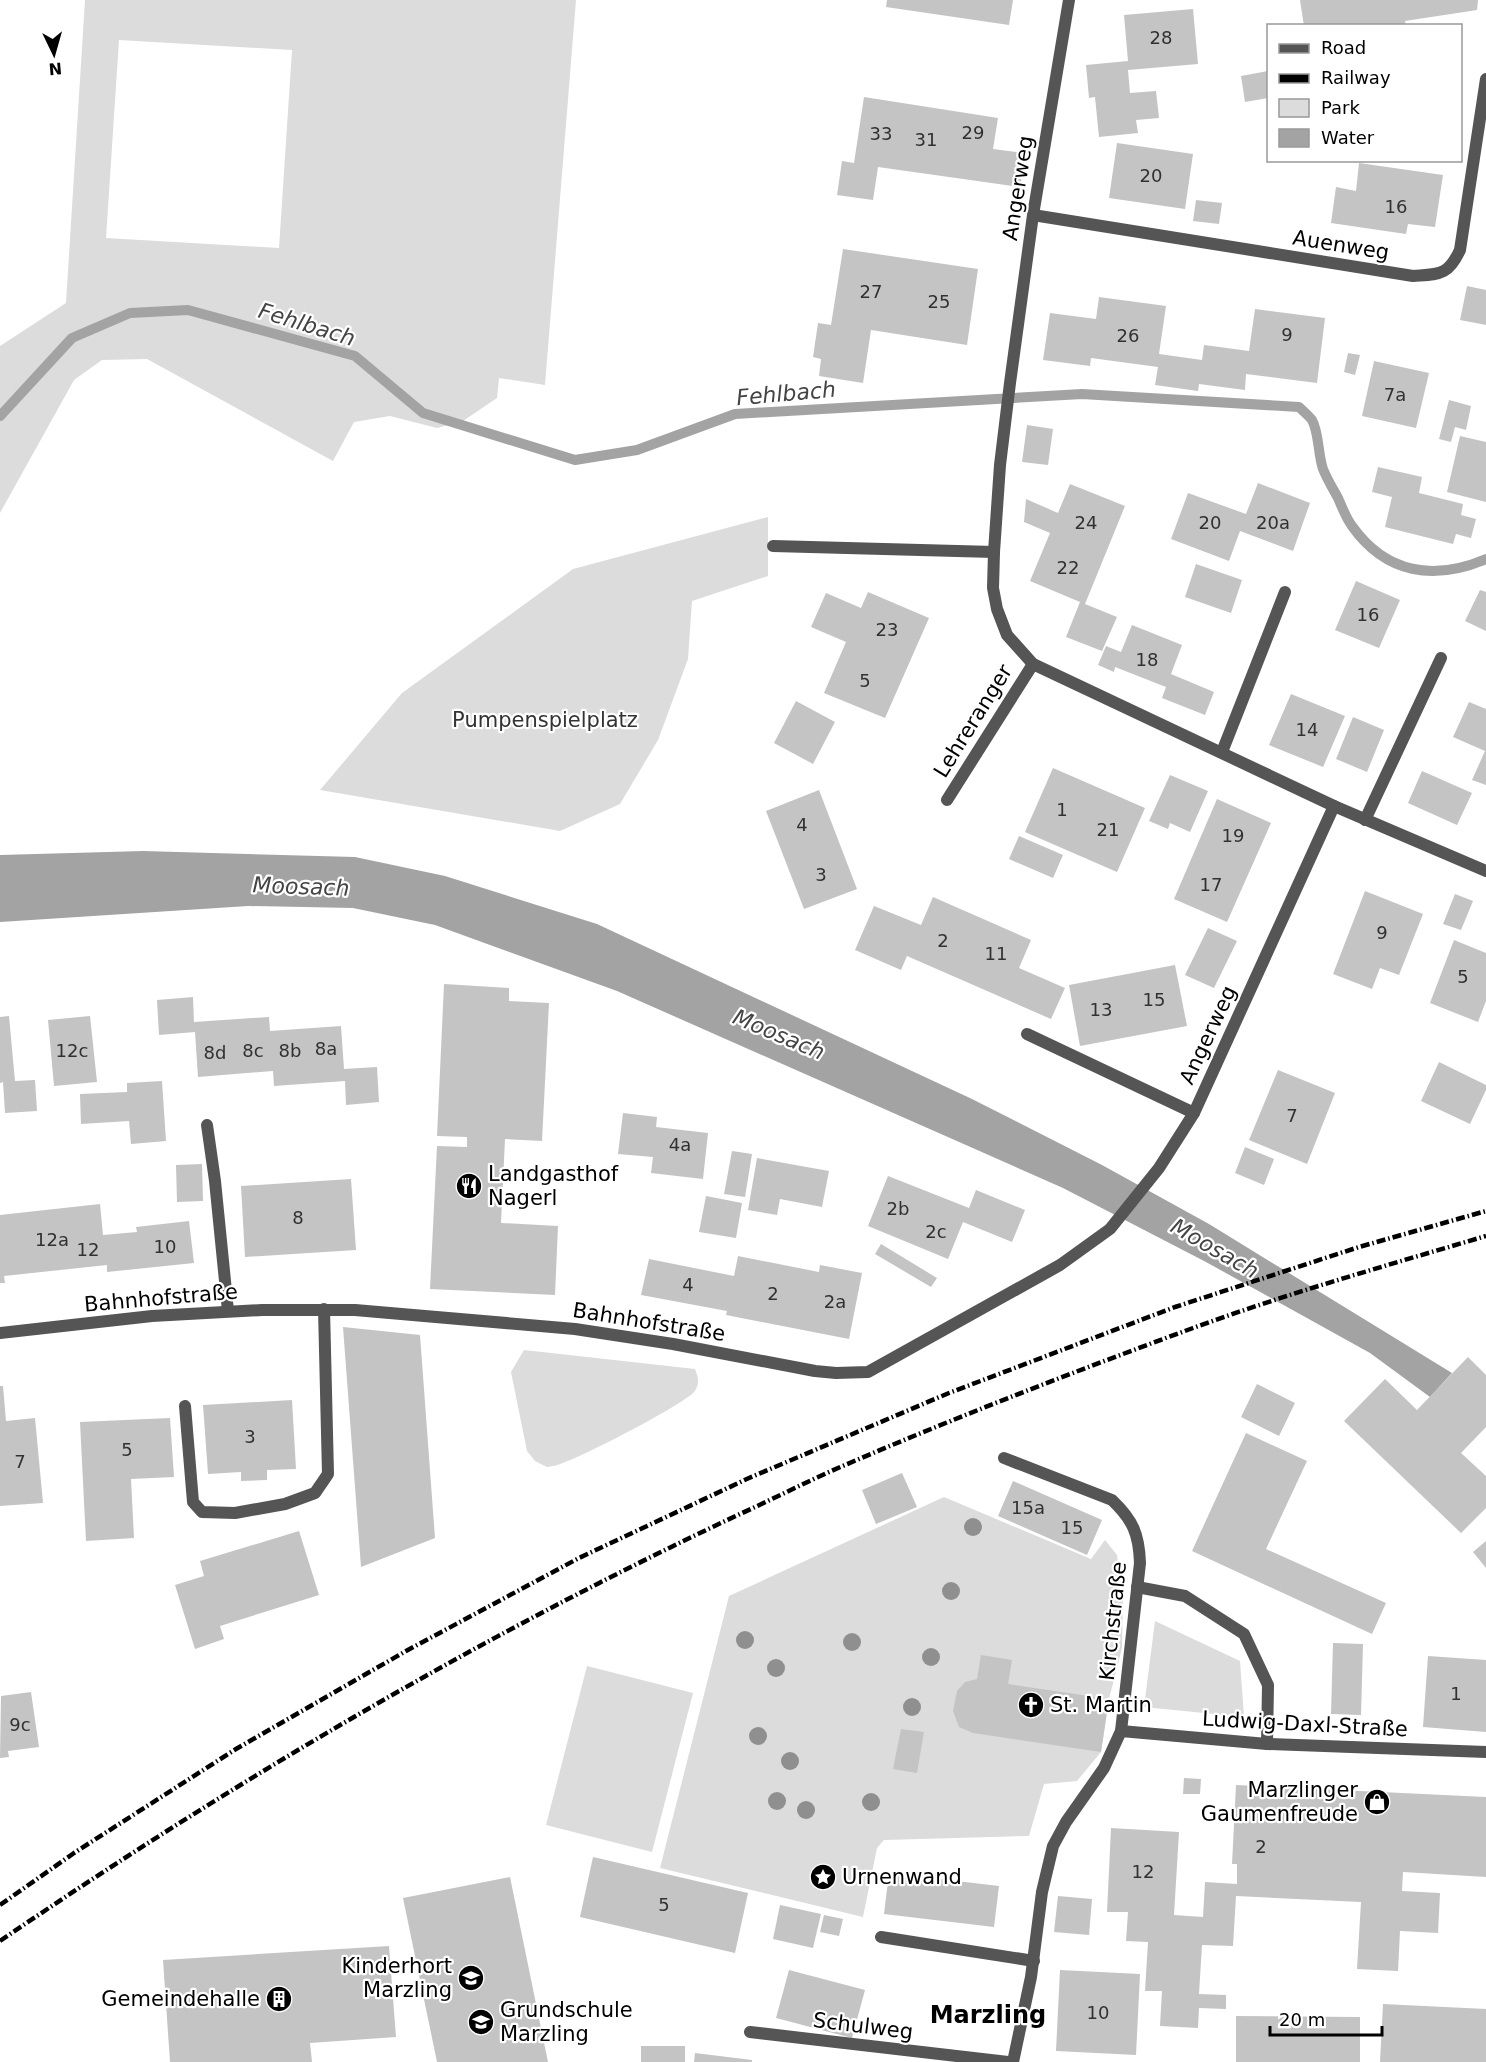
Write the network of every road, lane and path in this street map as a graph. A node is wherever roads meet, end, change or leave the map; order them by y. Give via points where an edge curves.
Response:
1 (1069, 0) edge
2 (1486, 79) edge
3 (1033, 215) junction
4 (773, 546) dead end
5 (994, 552) junction
6 (1285, 592) dead end
7 (1441, 658) dead end
8 (1033, 664) junction
9 (1222, 752) junction
10 (947, 800) dead end
11 (1334, 806) junction
12 (1365, 820) junction
13 (1486, 871) edge
14 (1027, 1034) dead end
15 (1194, 1113) junction
16 (207, 1125) dead end
17 (324, 1309) junction
18 (228, 1311) junction
19 (0, 1333) edge
20 (185, 1406) dead end
21 (1004, 1458) dead end
22 (1137, 1587) junction
23 (1121, 1731) junction
24 (1267, 1743) junction
25 (1486, 1752) edge
26 (881, 1937) dead end
27 (1034, 1961) junction
28 (750, 2032) dead end
29 (1008, 2062) edge
30 (1013, 2062) edge

1 - 3 street, Angerweg
2 - 3 street, Auenweg via 1460,250 1452,266 1437,274 1413,276
3 - 5 street, Angerweg via 1007,406
4 - 5 street
5 - 8 street via 997,609 1007,635
6 - 9 street
7 - 12 street
8 - 9 street
8 - 10 street, Lehreranger
9 - 11 street
11 - 12 street
11 - 15 street, Angerweg
12 - 13 street
14 - 15 street, Angerweg
15 - 17 street, Bahnhofstraße via 1159,1168 1110,1229 1060,1265 868,1372 815,1371 575,1329
16 - 18 street
17 - 18 street, Bahnhofstraße
17 - 20 street via 328,1474 315,1493 285,1504 235,1513 202,1512 193,1502
18 - 19 street, Bahnhofstraße
21 - 22 street, Kirchstraße via 1112,1500 1123,1510 1139,1542
22 - 23 street, Kirchstraße
22 - 24 street via 1185,1596 1244,1634 1268,1685
23 - 24 street, Ludwig-Daxl-Straße
23 - 27 street, Kirchstraße via 1104,1768 1053,1846 1042,1893
24 - 25 street, Ludwig-Daxl-Straße
26 - 27 street
27 - 30 street, Kirchstraße
28 - 29 street, Schulweg

